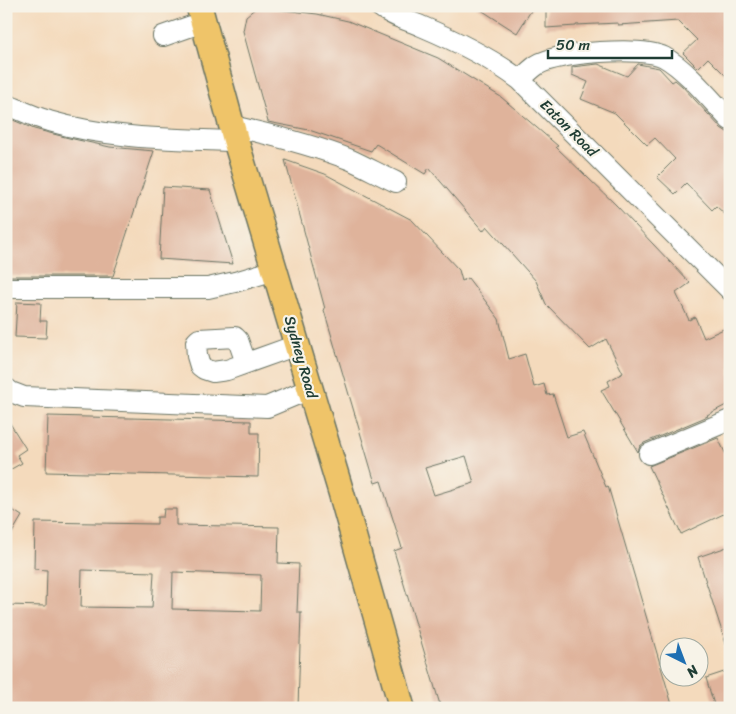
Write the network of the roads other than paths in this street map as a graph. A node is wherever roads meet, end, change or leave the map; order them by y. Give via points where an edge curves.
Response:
1 (379, 6) edge
2 (201, 14) edge
3 (163, 36) dead end
4 (520, 80) junction
5 (6, 104) edge
6 (730, 120) edge
7 (234, 133) junction
8 (396, 182) dead end
9 (275, 270) junction
10 (6, 288) edge
11 (730, 290) edge
12 (297, 346) junction
13 (246, 363) dead end
14 (6, 388) edge
15 (310, 389) junction
16 (730, 420) edge
17 (649, 454) dead end
18 (402, 708) edge

1 - 4 street, Eaton Road via 497,64
2 - 3 street
2 - 7 main road, Sydney Road
4 - 6 street via 537,65 563,56 650,52 676,65
4 - 11 street, Eaton Road
5 - 7 street via 47,121 96,132 150,138
7 - 8 street via 273,134 352,160
7 - 9 main road, Sydney Road
9 - 10 street via 201,288
9 - 12 main road, Sydney Road
12 - 13 street
12 - 15 main road, Sydney Road
14 - 15 street via 24,397 267,407
15 - 18 main road, Sydney Road
16 - 17 street

